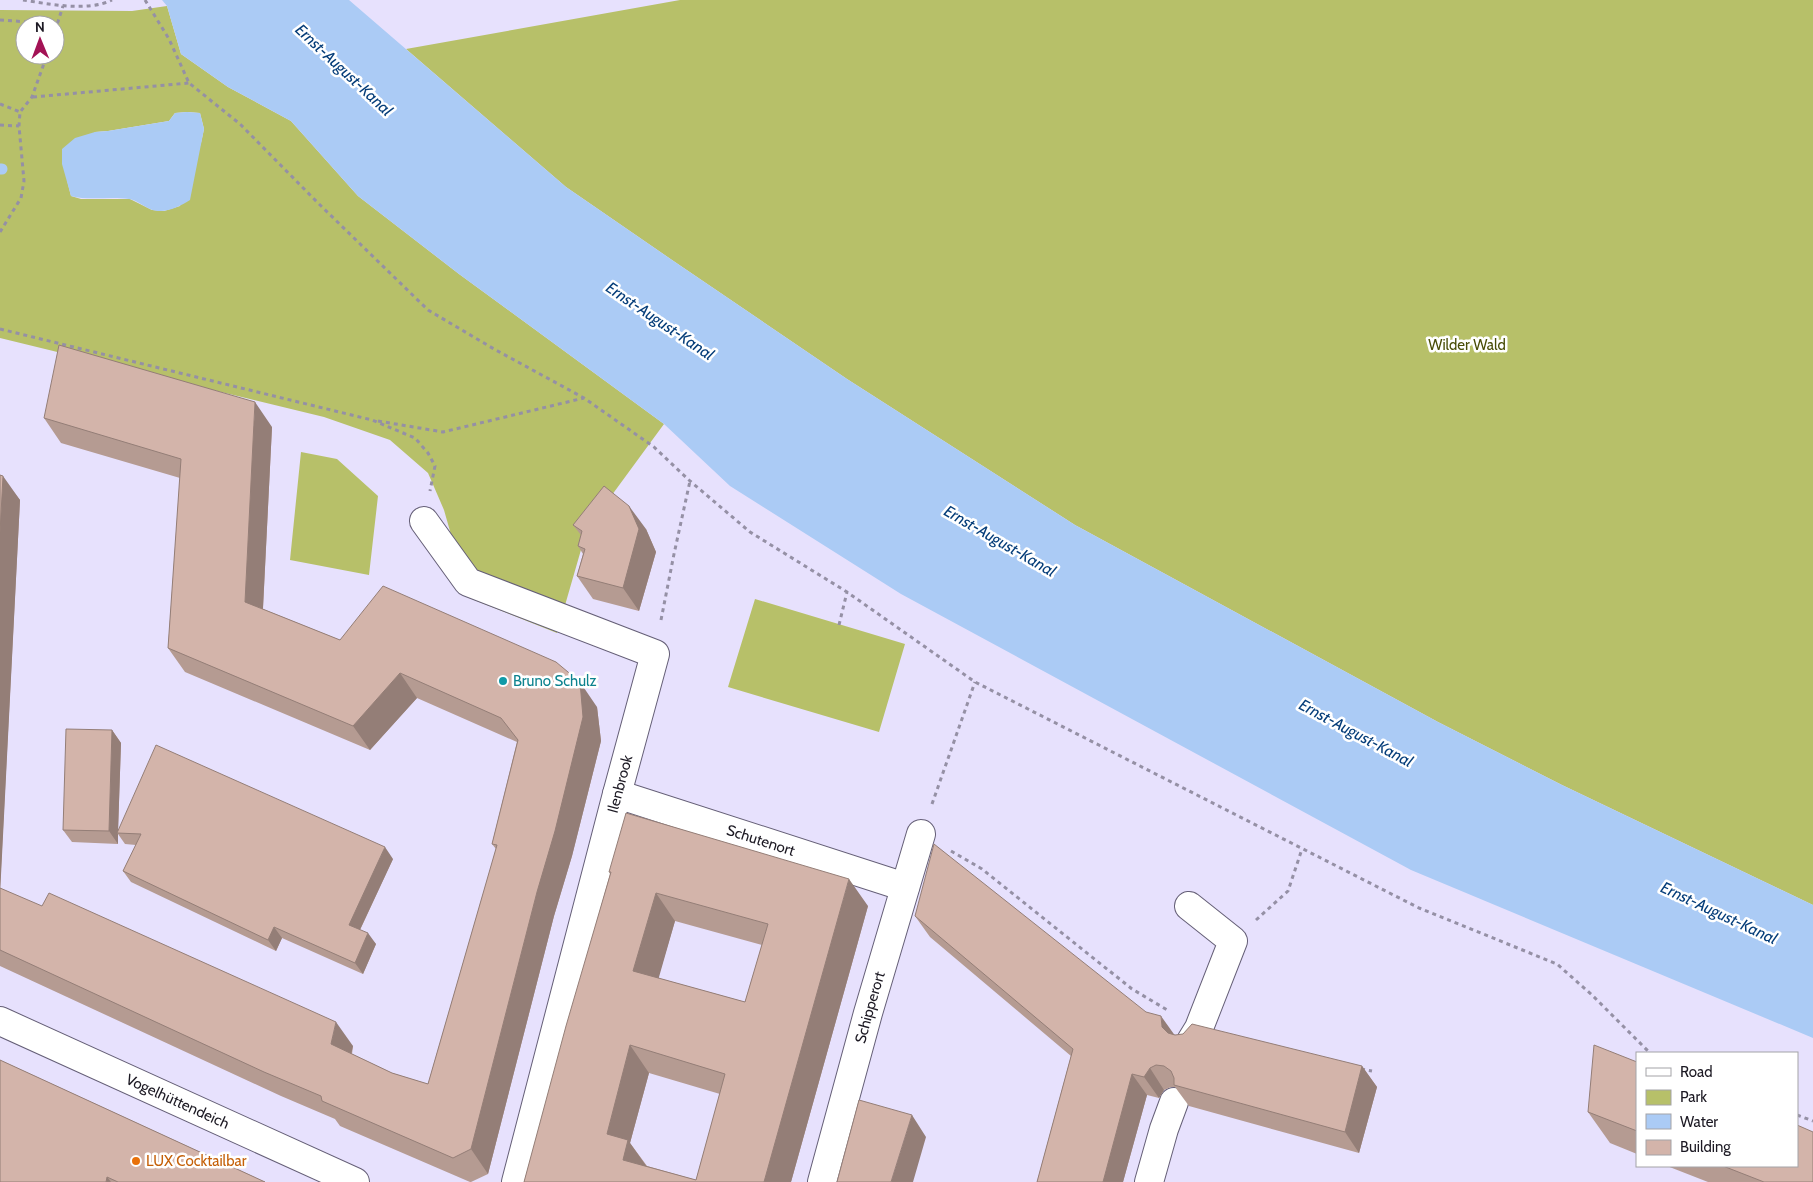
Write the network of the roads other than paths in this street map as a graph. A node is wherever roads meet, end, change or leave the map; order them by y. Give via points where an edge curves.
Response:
1 (424, 521) road end
2 (617, 794) junction
3 (921, 834) road end
4 (905, 887) junction
5 (1189, 906) dead end
6 (0, 1021) edge
7 (1195, 1035) edge
8 (1174, 1102) edge
9 (355, 1182) edge
10 (516, 1182) edge
11 (822, 1182) edge
12 (1149, 1182) edge

1 - 2 street, Ilenbrook via 468,582 655,654
2 - 4 street, Schutenort
2 - 10 street, Ilenbrook
3 - 4 street, Schipperort
4 - 11 street, Schipperort
5 - 7 street via 1233,941
6 - 9 street, Vogelhüttendeich
8 - 12 street

